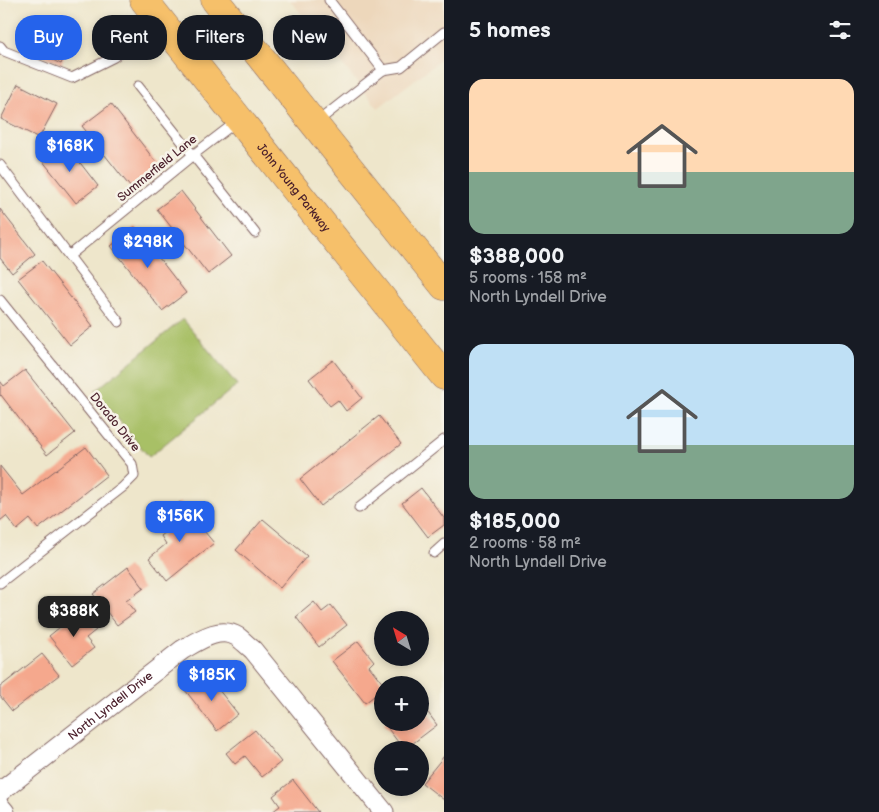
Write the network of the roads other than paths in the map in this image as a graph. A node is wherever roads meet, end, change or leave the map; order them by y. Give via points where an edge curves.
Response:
1 (215, 0) edge
2 (328, 0) edge
3 (152, 10) edge
4 (444, 32) edge
5 (0, 46) edge
6 (383, 70) junction
7 (138, 86) dead end
8 (239, 120) junction
9 (314, 124) junction
10 (192, 155) junction
11 (0, 165) edge
12 (254, 233) dead end
13 (69, 256) junction
14 (444, 286) edge
15 (2, 306) edge
16 (119, 322) dead end
17 (444, 376) edge
18 (444, 440) edge
19 (359, 508) dead end
20 (444, 544) edge
21 (434, 552) dead end
22 (0, 583) edge
23 (0, 792) edge
24 (0, 806) edge
25 (5, 812) edge
26 (384, 812) edge

1 - 9 highway
2 - 6 lane
3 - 5 lane via 114,57 72,78 4,51
3 - 8 highway, John Young Parkway
4 - 6 lane via 401,67
6 - 9 lane
7 - 10 lane
8 - 10 lane, Summerfield Lane
8 - 17 highway, John Young Parkway
9 - 14 highway
10 - 12 lane
10 - 13 lane, Summerfield Lane
11 - 13 lane
13 - 16 lane
15 - 22 lane, Dorado Drive via 132,464 134,476
18 - 19 lane
20 - 21 lane
23 - 26 street, North Lyndell Drive via 182,650 206,636 223,633 236,636 253,650
24 - 25 street

